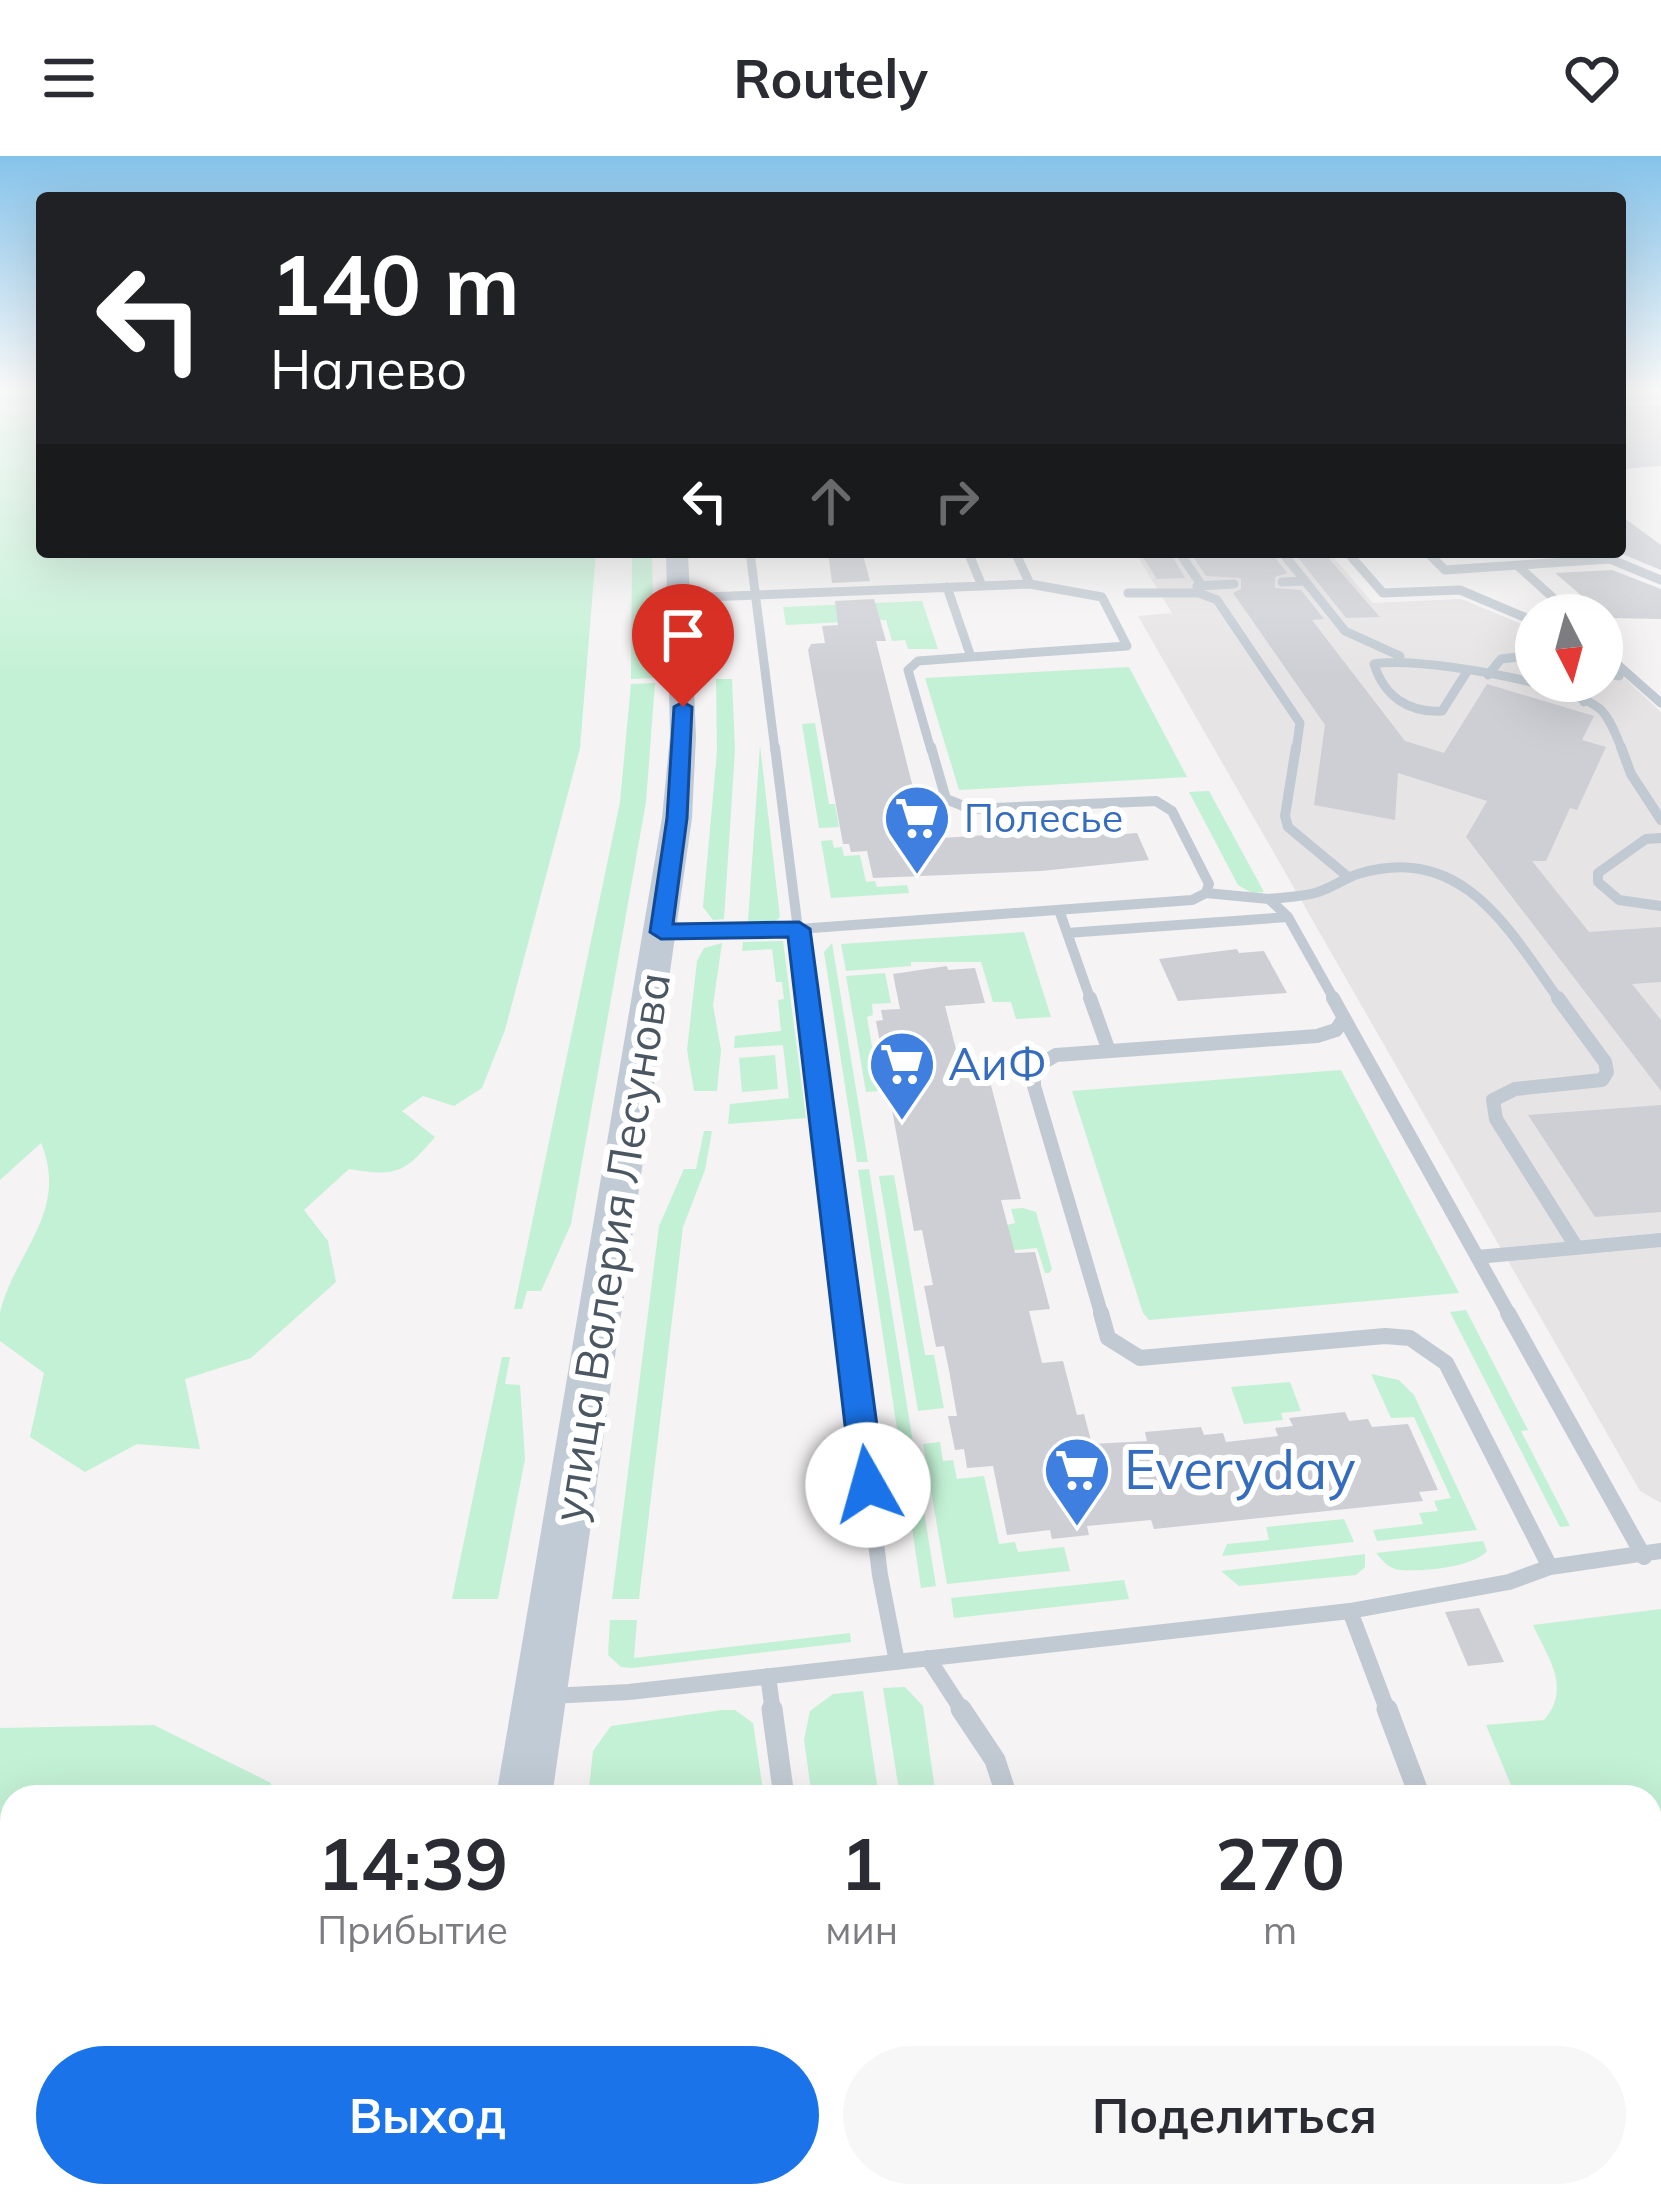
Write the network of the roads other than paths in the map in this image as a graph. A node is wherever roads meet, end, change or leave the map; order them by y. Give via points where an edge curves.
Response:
1 (677, 558) edge
2 (751, 558) edge
3 (970, 558) edge
4 (1019, 558) edge
5 (1183, 558) edge
6 (1287, 558) edge
7 (1352, 558) edge
8 (1433, 558) edge
9 (1539, 558) edge
10 (1543, 562) junction
11 (1519, 567) junction
12 (1661, 580) edge
13 (1305, 581) junction
14 (1282, 582) dead end
15 (1030, 584) junction
16 (1234, 584) dead end
17 (982, 586) junction
18 (1202, 586) junction
19 (946, 587) junction
20 (1128, 593) junction
21 (1549, 594) edge
22 (1096, 595) junction
23 (755, 596) junction
24 (679, 598) junction
25 (1515, 613) edge
26 (971, 657) junction
27 (1515, 657) edge
28 (1405, 658) junction
29 (1468, 670) junction
30 (1623, 670) edge
31 (1488, 675) junction
32 (1515, 683) edge
33 (1584, 702) edge
34 (1661, 703) edge
35 (1660, 815) edge
36 (1661, 838) edge
37 (1347, 876) junction
38 (1206, 893) junction
39 (1269, 899) junction
40 (1661, 906) edge
41 (1059, 910) junction
42 (1288, 917) junction
43 (799, 929) junction
44 (661, 932) junction
45 (1067, 933) junction
46 (1344, 1018) junction
47 (1109, 1051) junction
48 (1661, 1240) edge
49 (1577, 1248) junction
50 (1477, 1257) junction
51 (1652, 1554) edge
52 (1550, 1567) junction
53 (1349, 1611) junction
54 (928, 1658) junction
55 (897, 1662) junction
56 (768, 1676) junction
57 (538, 1697) junction
58 (526, 1785) edge
59 (782, 1785) edge
60 (1002, 1785) edge
61 (1415, 1785) edge

1 - 24 main road, улица Валерия Лесунова
2 - 23 lane
3 - 17 lane
4 - 15 lane
5 - 18 lane
6 - 13 lane
7 - 25 lane via 1383,593 1466,591
8 - 11 lane via 1445,570
9 - 10 lane
10 - 11 lane
10 - 12 lane via 1610,559
11 - 21 lane
13 - 14 lane
13 - 28 lane via 1345,631
15 - 17 lane
15 - 22 lane
16 - 18 lane
17 - 19 lane
18 - 20 lane
19 - 23 lane
19 - 26 lane
20 - 22 lane
20 - 37 lane via 1217,600 1300,723 1288,827
22 - 26 lane via 1128,643 1123,649
23 - 24 lane
23 - 43 lane
24 - 44 main road, улица Валерия Лесунова via 683,736
26 - 38 lane via 909,666 946,799 971,809 1156,801 1172,811 1209,884
27 - 31 lane via 1501,659
28 - 29 lane
28 - 29 lane via 1382,660 1375,672 1399,703 1429,713 1442,710
29 - 31 lane
30 - 34 lane
31 - 32 lane
33 - 35 lane via 1606,716
36 - 40 lane via 1646,838 1598,873 1618,900
37 - 39 lane via 1317,893
37 - 49 lane via 1418,869 1477,892 1605,1062 1602,1080 1515,1089 1493,1100 1496,1119
38 - 39 lane
38 - 41 lane
39 - 42 lane
41 - 43 lane
41 - 45 lane
42 - 45 lane
42 - 46 lane
43 - 44 lane
43 - 55 lane
44 - 57 main road, улица Валерия Лесунова
45 - 47 lane
46 - 47 lane via 1317,1036
46 - 50 lane
47 - 52 lane via 1056,1055 1031,1075 1108,1338 1140,1358 1385,1336 1421,1344 1446,1363
48 - 49 lane
49 - 50 lane
50 - 51 lane
51 - 52 lane
52 - 53 lane
53 - 54 lane
53 - 61 lane
54 - 55 lane
54 - 60 lane
55 - 56 lane
56 - 57 lane
56 - 59 lane
57 - 58 main road, улица Валерия Лесунова

